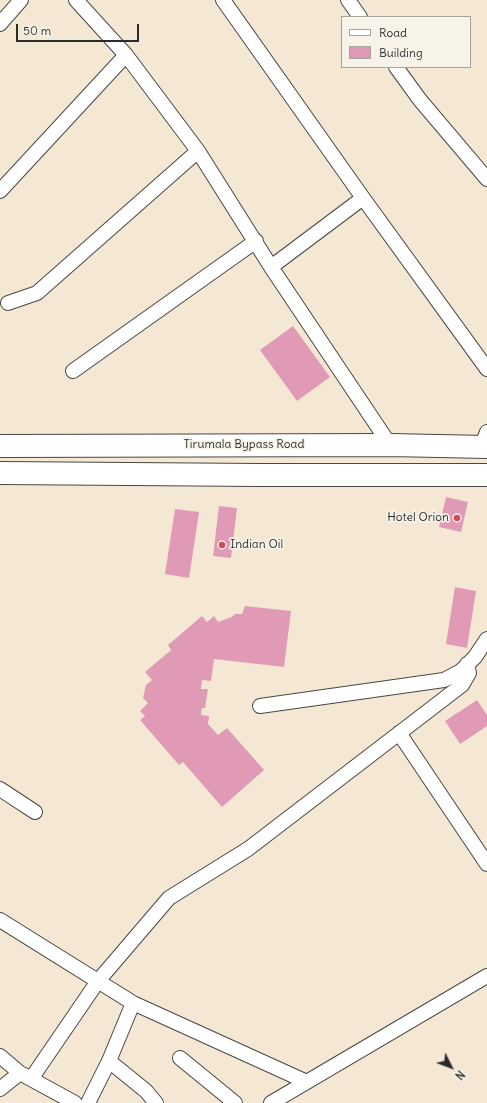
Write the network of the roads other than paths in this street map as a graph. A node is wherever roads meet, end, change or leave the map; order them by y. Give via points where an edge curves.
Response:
1 (21, 0) edge
2 (223, 0) edge
3 (348, 0) edge
4 (83, 2) edge
5 (359, 16) edge
6 (0, 24) edge
7 (126, 55) junction
8 (397, 68) edge
9 (198, 151) junction
10 (487, 179) edge
11 (0, 191) edge
12 (363, 198) junction
13 (256, 241) junction
14 (271, 267) junction
15 (8, 303) dead end
16 (487, 369) edge
17 (73, 371) dead end
18 (485, 442) edge
19 (390, 445) junction
20 (0, 446) edge
21 (0, 473) edge
22 (487, 475) edge
23 (487, 639) edge
24 (467, 664) junction
25 (260, 706) dead end
26 (400, 733) junction
27 (0, 789) edge
28 (35, 812) dead end
29 (487, 864) edge
30 (0, 920) edge
31 (487, 976) edge
32 (98, 980) junction
33 (133, 1002) junction
34 (0, 1056) edge
35 (180, 1058) dead end
36 (109, 1061) junction
37 (26, 1076) junction
38 (307, 1082) junction
39 (0, 1089) edge
40 (75, 1103) edge
41 (88, 1103) edge
42 (156, 1103) edge
43 (235, 1103) edge
44 (271, 1103) edge

1 - 6 street
2 - 12 street
3 - 5 street
4 - 7 street
7 - 9 street
7 - 11 street
8 - 10 street via 420,100
9 - 13 street
9 - 15 street via 37,293
12 - 14 street
12 - 16 street
13 - 14 street
13 - 17 street
14 - 19 street
18 - 19 main road, Tirumala Bypass Road
19 - 20 main road, Tirumala Bypass Road
21 - 22 main road
23 - 24 street
24 - 25 street via 461,671 444,680
24 - 26 street via 469,673 462,685
26 - 29 street
26 - 32 street via 248,849 169,898
27 - 28 street
30 - 32 street
31 - 38 street
32 - 33 street
32 - 37 street
33 - 36 street
33 - 38 street
34 - 37 street
35 - 43 street
36 - 41 street
36 - 42 street via 146,1091
37 - 39 street
37 - 40 street
38 - 44 street

